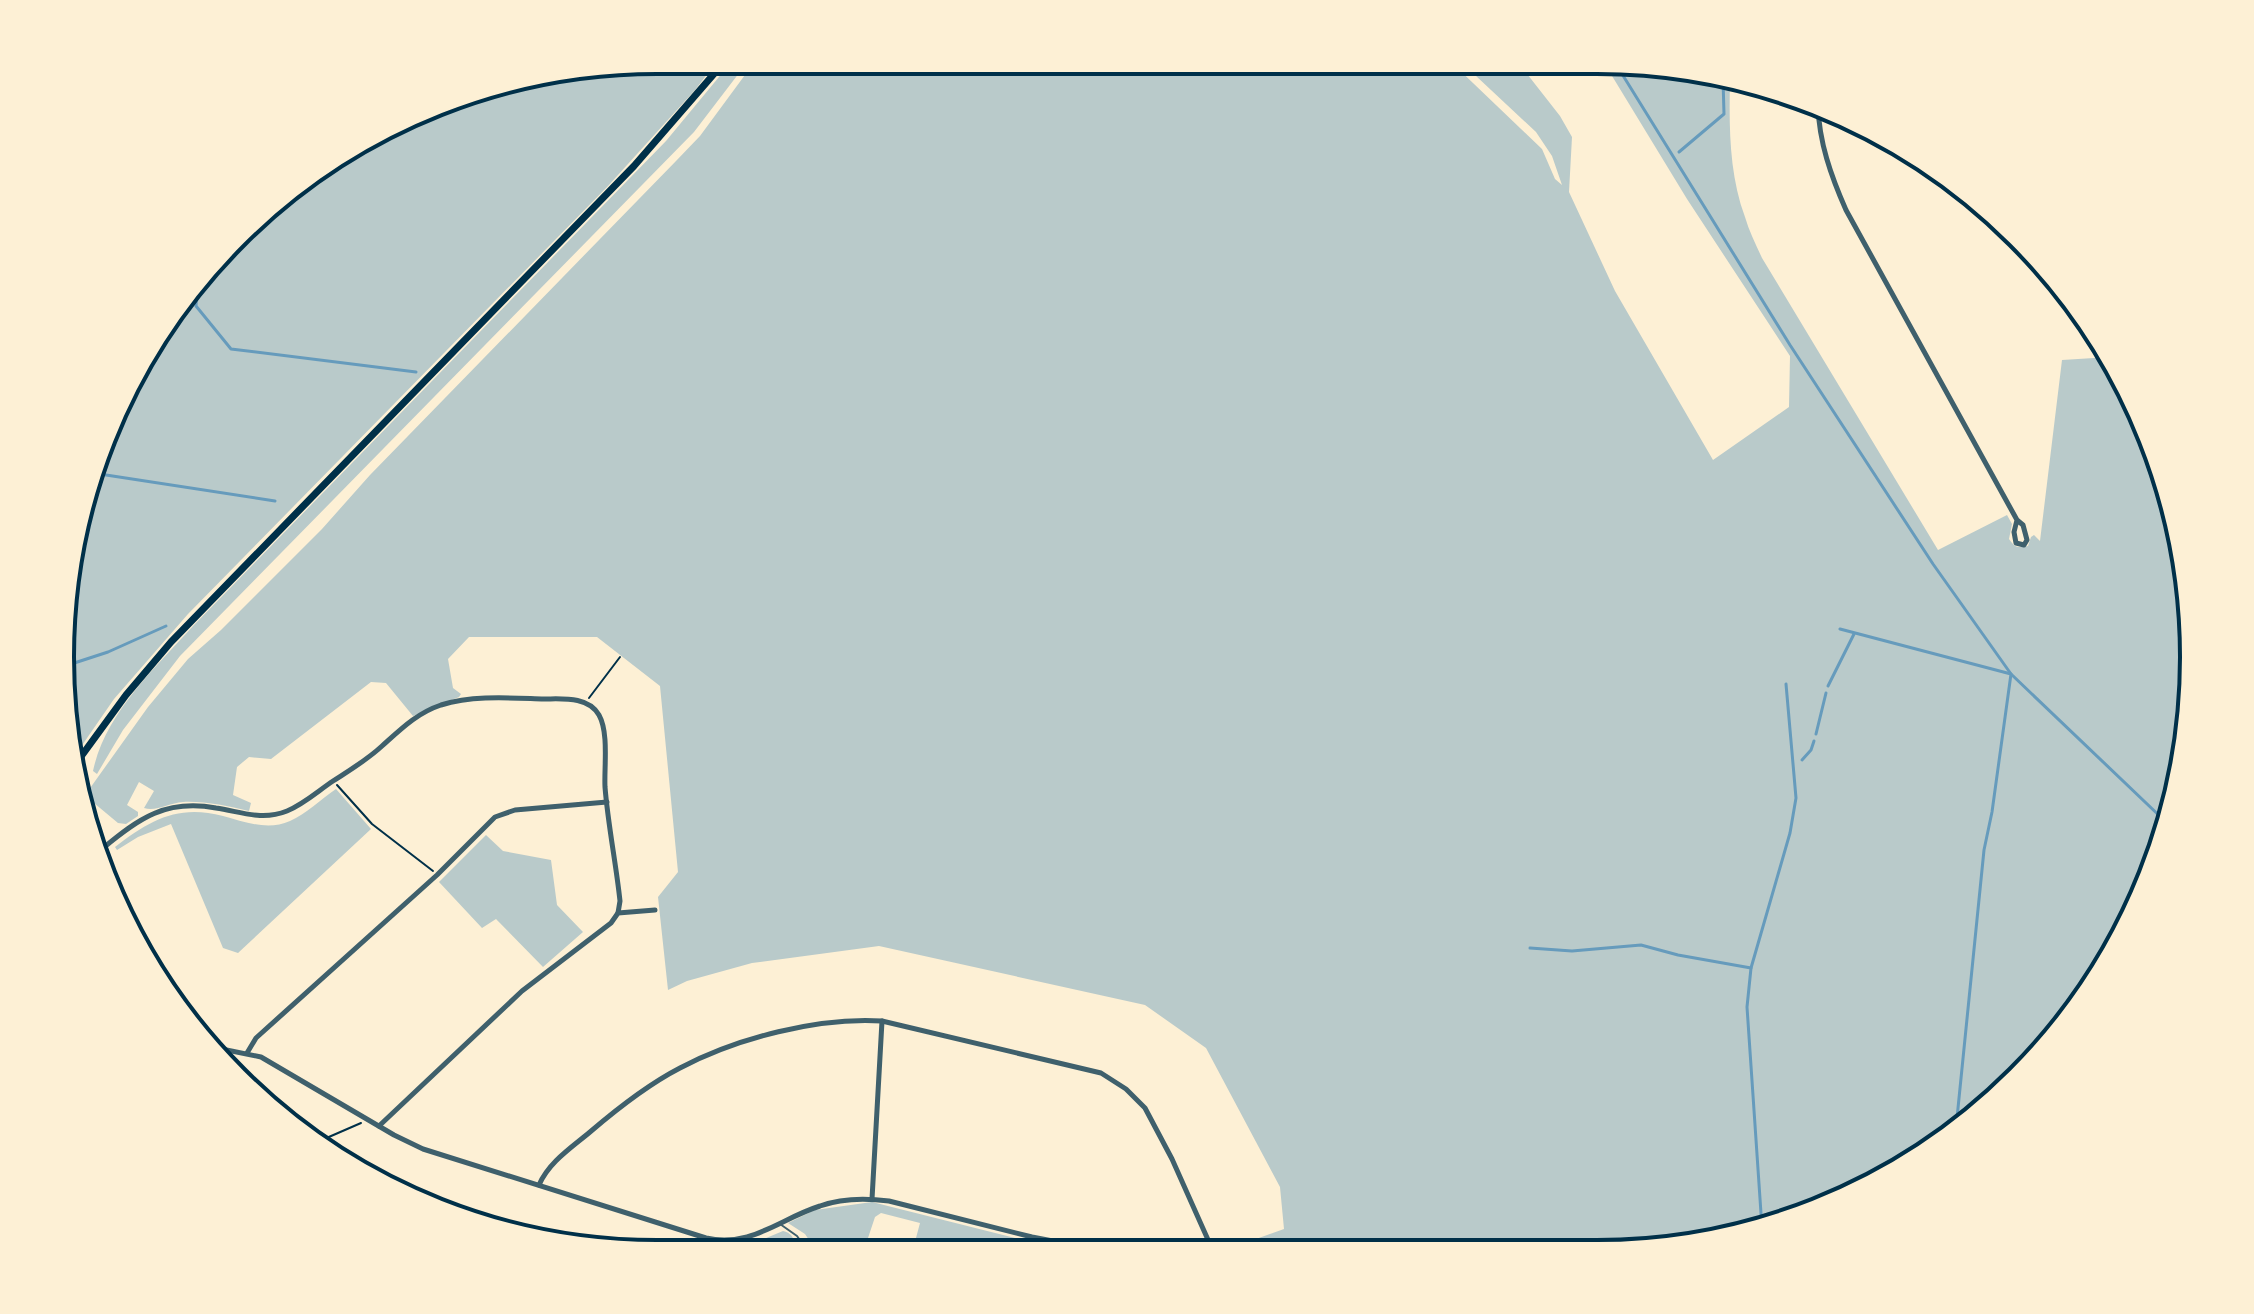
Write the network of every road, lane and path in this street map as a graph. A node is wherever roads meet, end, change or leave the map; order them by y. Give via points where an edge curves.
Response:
1 (714, 74) edge
2 (1819, 118) edge
3 (2017, 520) dead end
4 (620, 657) dead end
5 (585, 703) junction
6 (89, 748) junction
7 (83, 756) edge
8 (83, 759) edge
9 (333, 781) junction
10 (607, 802) junction
11 (106, 846) edge
12 (437, 875) junction
13 (655, 910) dead end
14 (618, 913) junction
15 (882, 1021) junction
16 (227, 1050) edge
17 (247, 1053) junction
18 (363, 1122) dead end
19 (379, 1126) junction
20 (327, 1138) edge
21 (539, 1185) junction
22 (872, 1199) junction
23 (779, 1224) junction
24 (720, 1240) edge
25 (738, 1240) edge
26 (800, 1240) edge
27 (1048, 1240) edge
28 (1208, 1240) edge

1 - 6 main road via 634,166 171,642
2 - 3 street via 1829,168 1852,223
4 - 5 path
5 - 9 street via 488,698 441,705 414,718
5 - 10 street via 602,724
6 - 7 main road
6 - 8 main road
9 - 11 street via 287,811 263,816 176,806 138,820
9 - 12 path via 372,824
10 - 12 street via 503,813
10 - 14 street
12 - 17 street via 256,1038
13 - 14 street
14 - 19 street via 522,991
15 - 21 street via 844,1021 769,1036 680,1068 613,1112 554,1162
15 - 22 street
15 - 28 street via 1101,1073 1126,1089 1145,1108
16 - 17 street
17 - 19 street
18 - 20 path
19 - 21 street via 423,1149
21 - 24 street
22 - 23 street via 831,1202
22 - 27 street
23 - 25 street
23 - 26 lane

